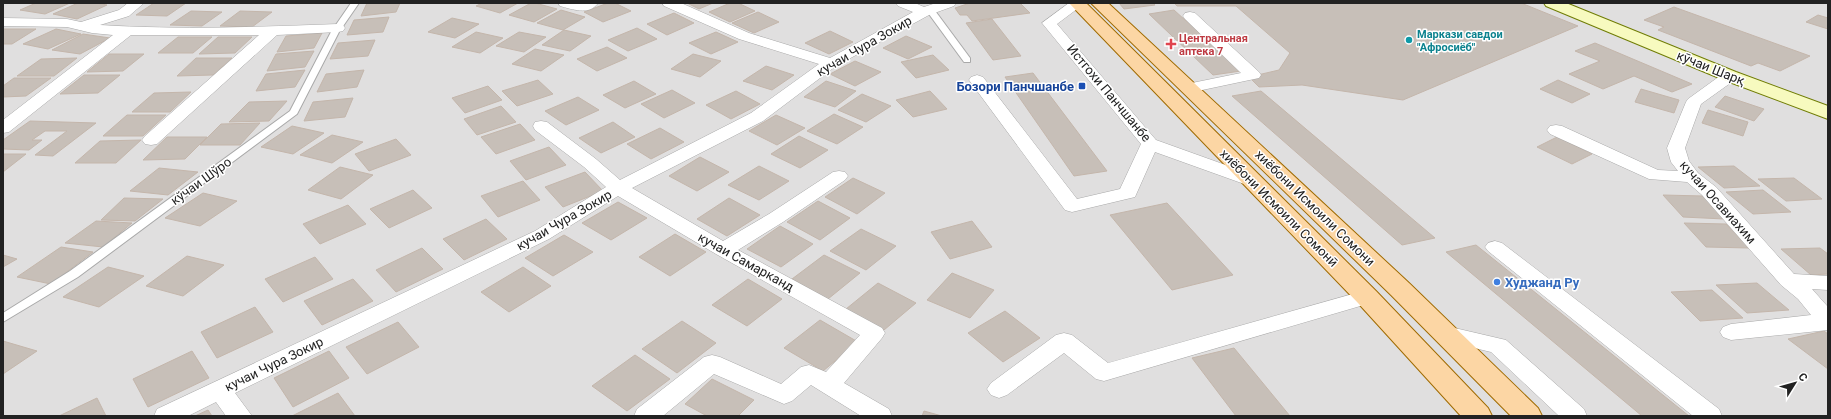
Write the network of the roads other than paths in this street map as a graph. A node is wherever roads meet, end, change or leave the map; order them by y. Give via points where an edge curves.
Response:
1 (137, 3) edge
2 (355, 3) edge
3 (565, 3) edge
4 (591, 3) edge
5 (670, 3) edge
6 (903, 3) edge
7 (949, 3) edge
8 (1078, 3) edge
9 (1099, 3) edge
10 (1552, 3) edge
11 (927, 11) junction
12 (1190, 16) dead end
13 (3, 22) edge
14 (81, 26) junction
15 (338, 28) junction
16 (127, 31) junction
17 (273, 31) junction
18 (967, 60) dead end
19 (831, 63) junction
20 (1730, 76) junction
21 (978, 80) dead end
22 (1188, 88) junction
23 (1828, 113) edge
24 (541, 126) dead end
25 (3, 128) edge
26 (1556, 130) dead end
27 (151, 140) dead end
28 (1150, 144) junction
29 (838, 176) dead end
30 (1692, 177) junction
31 (1253, 181) junction
32 (618, 188) junction
33 (1495, 247) dead end
34 (723, 250) junction
35 (1788, 280) junction
36 (1828, 283) edge
37 (1367, 297) junction
38 (3, 318) edge
39 (1827, 321) edge
40 (1731, 332) dead end
41 (1446, 334) junction
42 (828, 385) junction
43 (1000, 389) dead end
44 (219, 390) junction
45 (166, 416) edge
46 (240, 416) edge
47 (646, 416) edge
48 (880, 416) edge
49 (1478, 416) edge
50 (1528, 416) edge
51 (1575, 416) edge
52 (1710, 416) edge

1 - 14 street via 124,13
2 - 15 lane, кўчаи Шўро
3 - 4 street via 582,7
5 - 19 street via 744,36
6 - 11 street
7 - 11 street, кучаи Чура Зокир
8 - 28 street, Истгохи Панчшанбе via 1049,23
8 - 31 main road, хиёбони Исмоили Сомонӣ
9 - 22 main road, хиёбони Исмоили Сомони
10 - 20 main road, кӯчаи Шарқ
11 - 18 lane
11 - 19 street, кучаи Чура Зокир
12 - 22 street via 1253,75
13 - 14 street via 66,23
14 - 16 street
15 - 17 street
15 - 38 lane, кўчаи Шўро via 294,112 74,274
16 - 17 street
16 - 25 street
17 - 27 street
19 - 32 street, кучаи Чура Зокир via 757,117
20 - 23 main road, кӯчаи Шарқ
20 - 30 street, кучаи Осавиахим via 1694,102 1676,148 1680,162
21 - 28 street via 1072,206 1128,194
22 - 41 main road, хиёбони Исмоили Сомони
24 - 32 street, кучаи Самарканд via 590,162
26 - 30 street via 1644,172
28 - 31 street, Истгохи Панчшанбе
29 - 34 street
30 - 35 street, кучаи Осавиахим via 1709,191
31 - 37 main road, хиёбони Исмоили Сомонӣ
32 - 34 street, кучаи Самарканд
32 - 44 street, кучаи Чура Зокир via 542,235
33 - 52 street
34 - 42 street, кучаи Самарканд via 874,333
35 - 36 street
35 - 39 street, кучаи Осавиахим via 1805,294
37 - 43 street via 1104,373 1064,341
37 - 49 main road, хиёбони Исмоили Сомонӣ
39 - 40 street
41 - 50 main road, хиёбони Исмоили Сомони
41 - 51 street via 1498,346
42 - 47 street via 809,373 784,396 712,363
42 - 48 street
44 - 45 street, кучаи Чура Зокир
44 - 46 street

